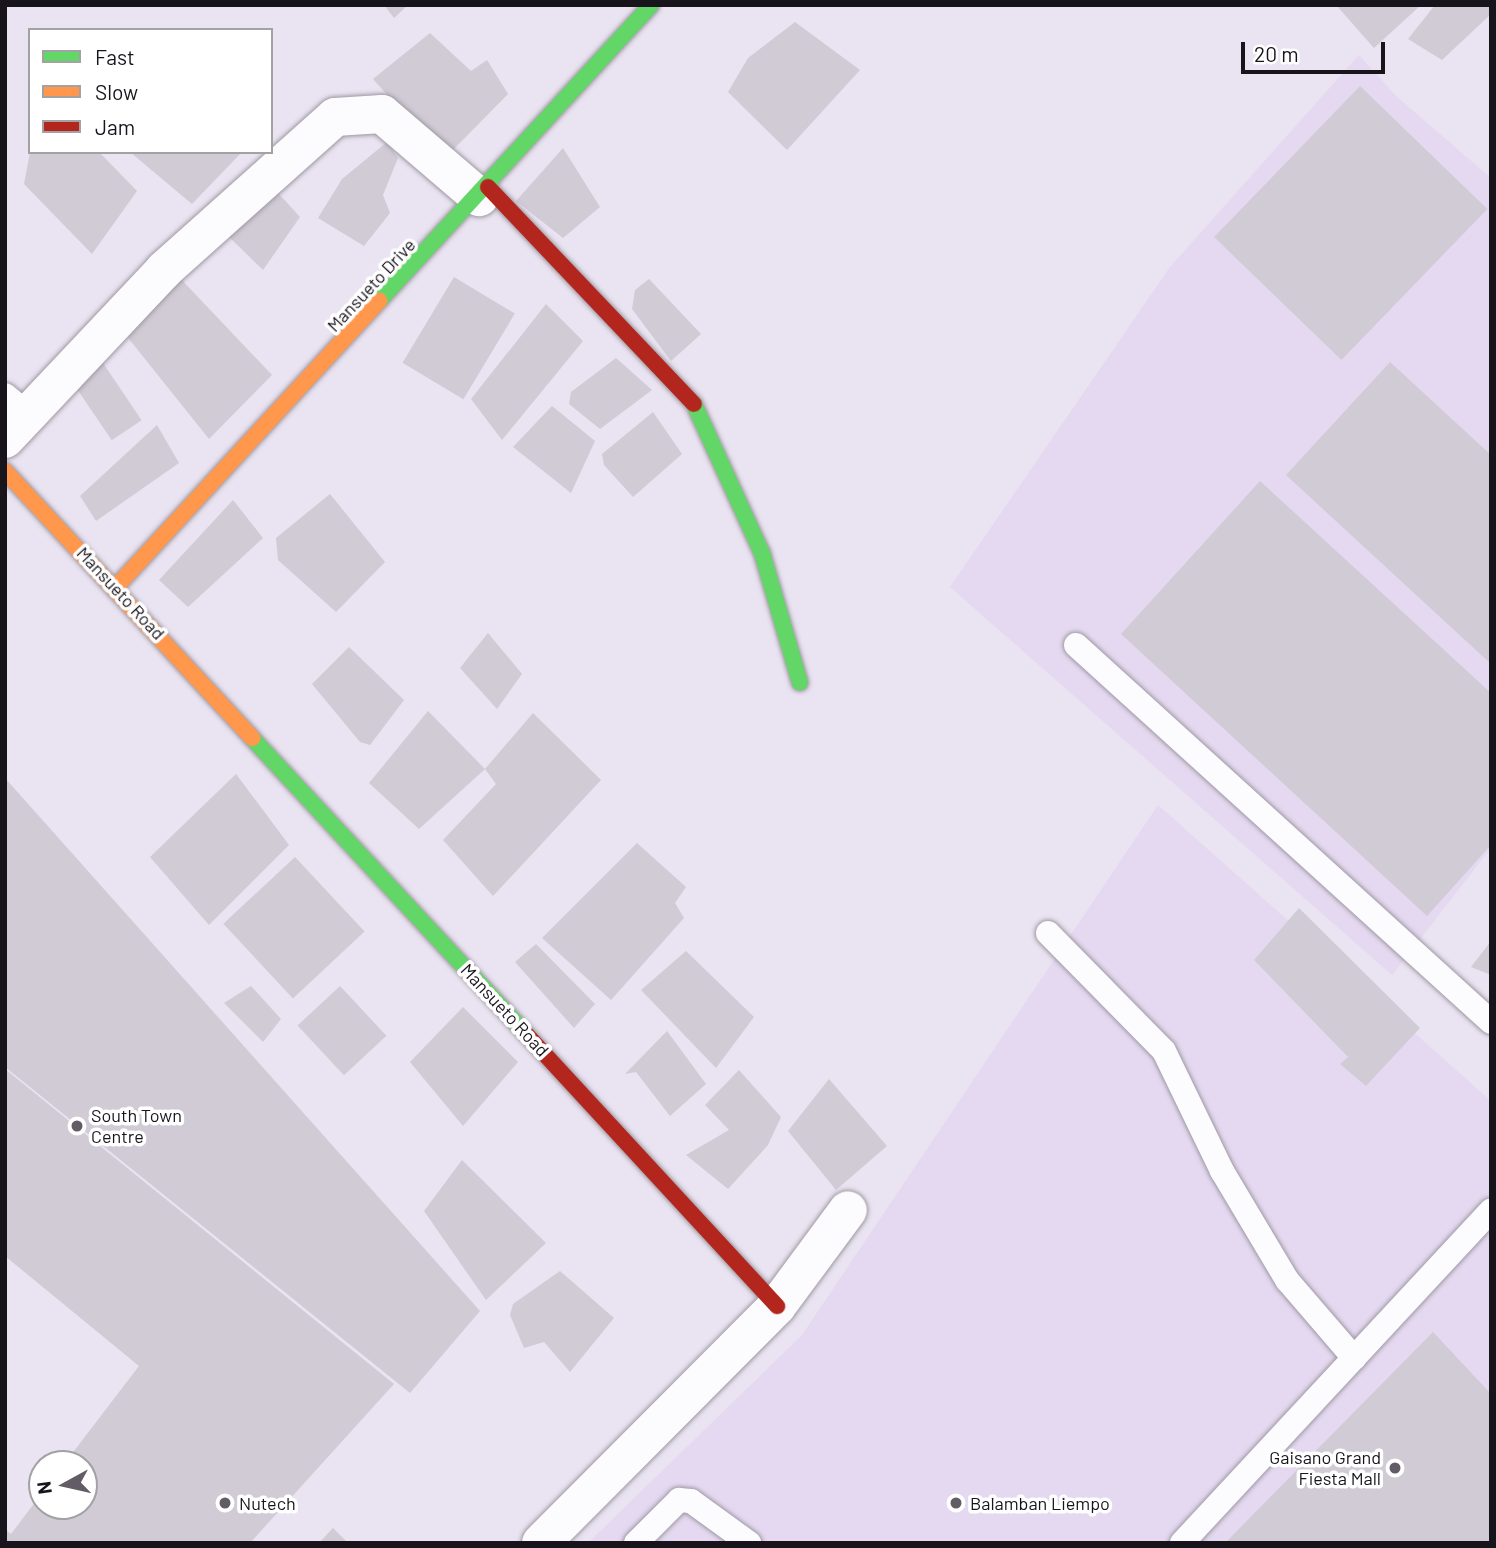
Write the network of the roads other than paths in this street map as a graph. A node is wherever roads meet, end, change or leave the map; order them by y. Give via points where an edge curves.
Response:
1 (651, 5) edge
2 (483, 192) junction
3 (13, 416) edge
4 (5, 471) edge
5 (116, 587) junction
6 (1076, 645) dead end
7 (800, 683) dead end
8 (1048, 933) dead end
9 (1491, 1022) edge
10 (848, 1210) dead end
11 (1491, 1211) edge
12 (777, 1306) junction
13 (1353, 1359) junction
14 (541, 1543) edge
15 (636, 1543) edge
16 (749, 1543) edge
17 (1182, 1543) edge

1 - 2 street, Mansueto Drive
2 - 3 street via 382,114 335,117 164,270
2 - 5 street, Mansueto Drive
2 - 7 street via 694,404 762,554
4 - 5 street, Mansueto Road
5 - 12 street, Mansueto Road
6 - 9 lane
8 - 13 lane via 1164,1051 1222,1171 1287,1280
10 - 12 street
11 - 13 lane
12 - 14 street
13 - 17 lane
15 - 16 lane via 679,1500 691,1501

